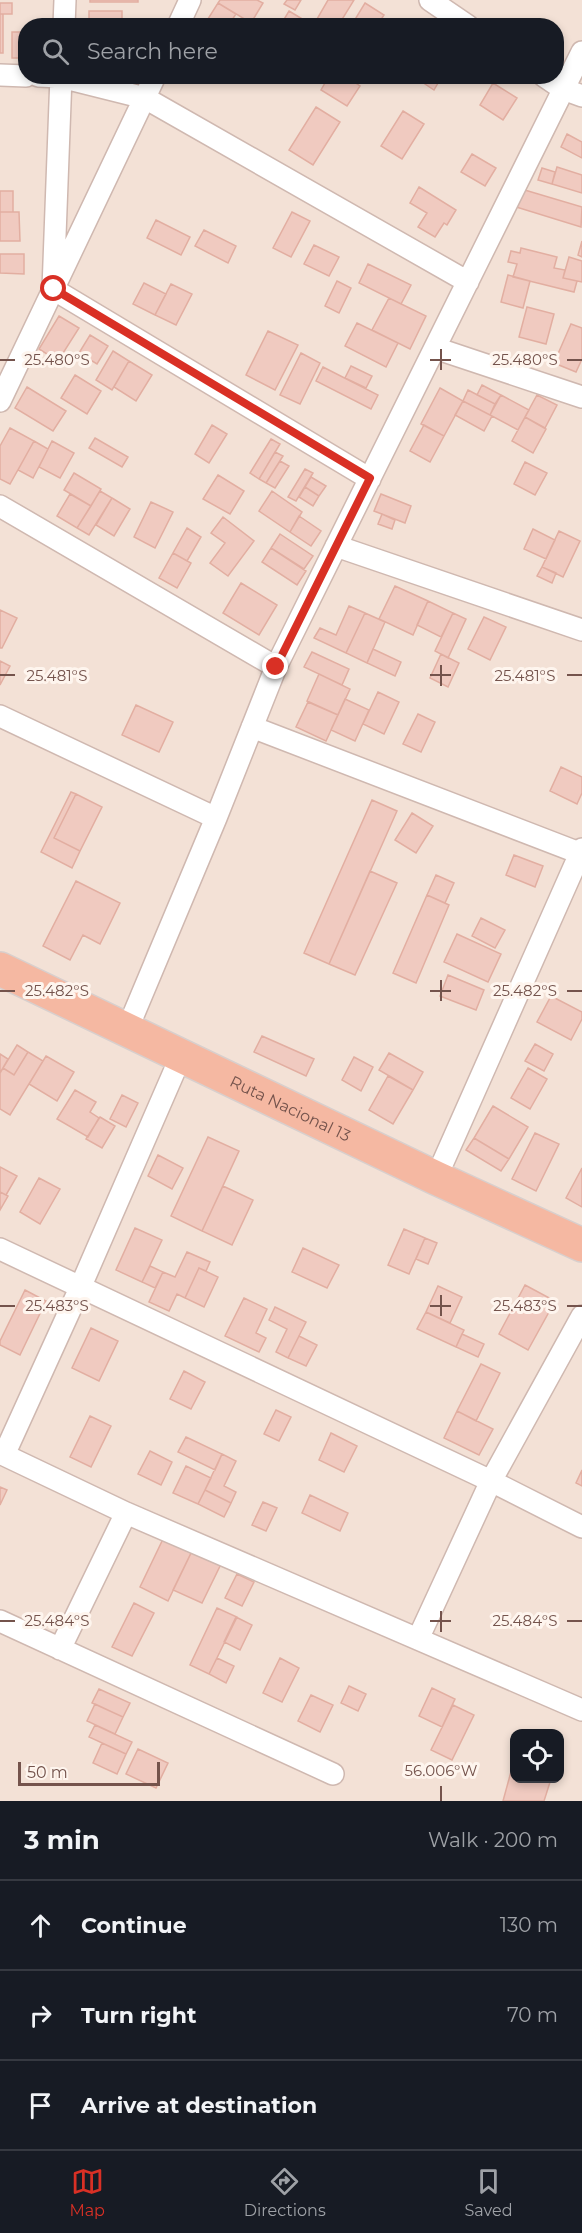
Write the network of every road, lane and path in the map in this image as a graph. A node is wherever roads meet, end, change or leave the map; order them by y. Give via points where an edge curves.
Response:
1 (65, 0) edge
2 (190, 0) edge
3 (429, 0) edge
4 (64, 18) edge
5 (182, 18) edge
6 (456, 18) edge
7 (582, 52) edge
8 (0, 75) edge
9 (18, 76) edge
10 (61, 84) edge
11 (89, 84) edge
12 (151, 84) edge
13 (557, 84) edge
14 (572, 93) edge
15 (145, 98) junction
16 (468, 282) junction
17 (54, 289) junction
18 (435, 348) junction
19 (3, 388) edge
20 (582, 397) edge
21 (370, 478) junction
22 (0, 506) edge
23 (336, 546) junction
24 (582, 630) edge
25 (276, 667) junction
26 (0, 716) edge
27 (252, 727) junction
28 (216, 818) junction
29 (581, 852) edge
30 (0, 969) edge
31 (127, 1030) junction
32 (181, 1056) junction
33 (436, 1178) junction
34 (582, 1245) edge
35 (0, 1249) edge
36 (80, 1288) junction
37 (582, 1316) edge
38 (2, 1454) edge
39 (490, 1480) junction
40 (126, 1513) junction
41 (582, 1527) edge
42 (0, 1621) edge
43 (418, 1639) junction
44 (60, 1649) junction
45 (582, 1710) edge
46 (333, 1774) dead end

1 - 4 street
2 - 5 street
3 - 6 street
7 - 14 street
8 - 9 street
10 - 17 street
11 - 15 street
12 - 15 street
13 - 14 street
14 - 16 street
15 - 16 street
15 - 17 street
16 - 18 street
17 - 19 street
17 - 21 street
18 - 20 street
18 - 21 street
21 - 23 street
22 - 25 street
23 - 24 street
23 - 25 street
25 - 27 street
26 - 28 street
27 - 28 street
27 - 29 street
28 - 31 street
29 - 33 street
30 - 31 highway, Ruta Nacional 13
31 - 32 highway, Ruta Nacional 13
32 - 33 highway, Ruta Nacional 13
32 - 36 street
33 - 34 highway, Ruta Nacional 13
35 - 36 street
36 - 38 street
36 - 39 street
37 - 39 street
38 - 40 street
39 - 41 street
39 - 43 street
40 - 43 street
40 - 44 street
42 - 44 street
43 - 45 street
44 - 46 street

